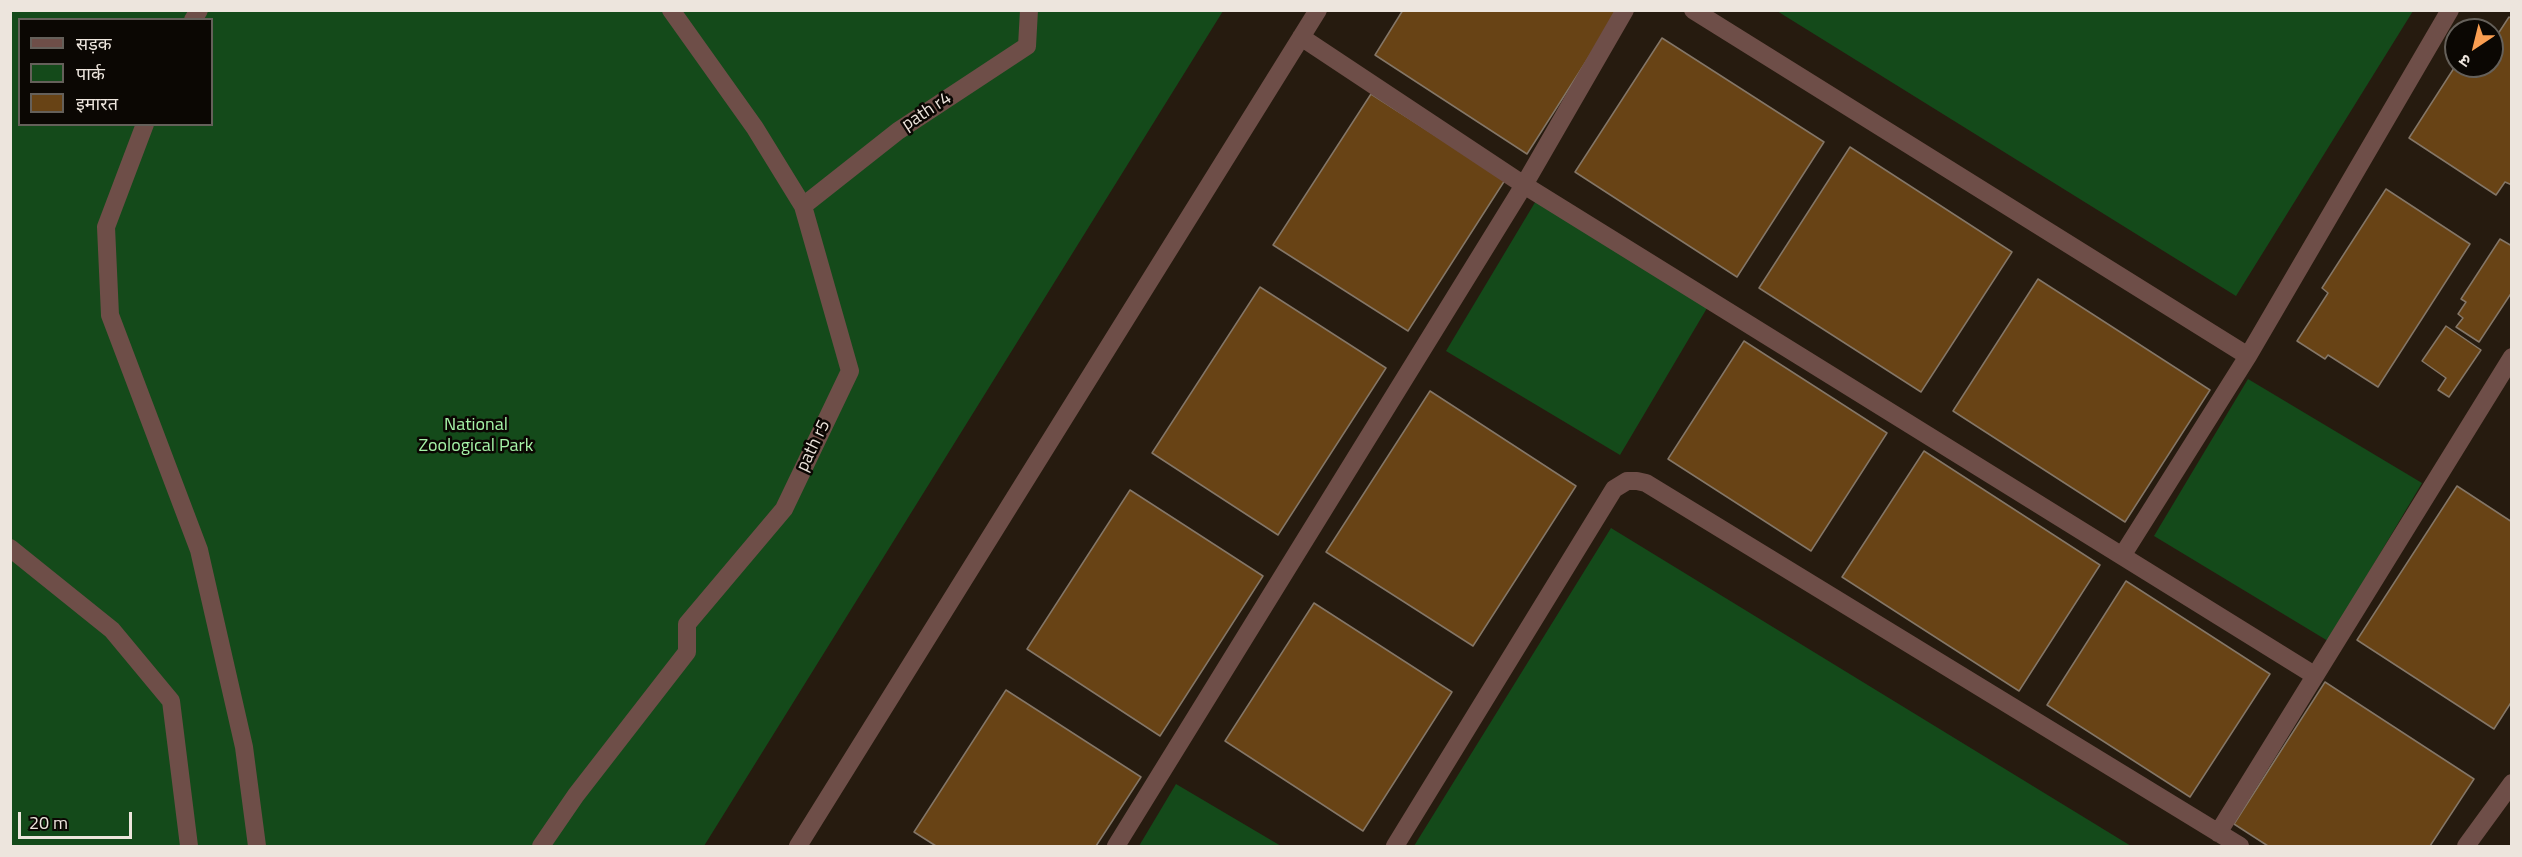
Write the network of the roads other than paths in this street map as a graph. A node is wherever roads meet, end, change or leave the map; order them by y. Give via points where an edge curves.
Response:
1 (670, 10) edge
2 (1029, 10) edge
3 (1318, 10) edge
4 (1625, 10) edge
5 (1693, 10) edge
6 (2450, 10) edge
7 (1301, 37) junction
8 (145, 126) edge
9 (1524, 185) junction
10 (803, 206) junction
11 (2248, 356) junction
12 (2511, 357) edge
13 (10, 548) edge
14 (2122, 556) junction
15 (2314, 675) junction
16 (2511, 783) edge
17 (2218, 833) junction
18 (189, 846) edge
19 (257, 846) edge
20 (541, 846) edge
21 (798, 846) edge
22 (1116, 846) edge
23 (1395, 846) edge
24 (2240, 846) edge
25 (2466, 846) edge

1 - 10 street, path r5 via 755,128
2 - 10 street, path r4 via 1027,46 898,131
3 - 7 street
4 - 9 street
5 - 11 street
6 - 11 street
7 - 9 street
7 - 21 street
8 - 19 street via 105,227 110,315 199,550 244,747
9 - 14 street
9 - 22 street
10 - 20 street, path r5 via 850,371 784,508 687,624 687,652
11 - 14 street
12 - 15 street
13 - 18 street via 112,630 171,701
14 - 15 street
15 - 17 street
16 - 25 street
17 - 23 street via 1646,483 1627,481 1614,489
17 - 24 street

